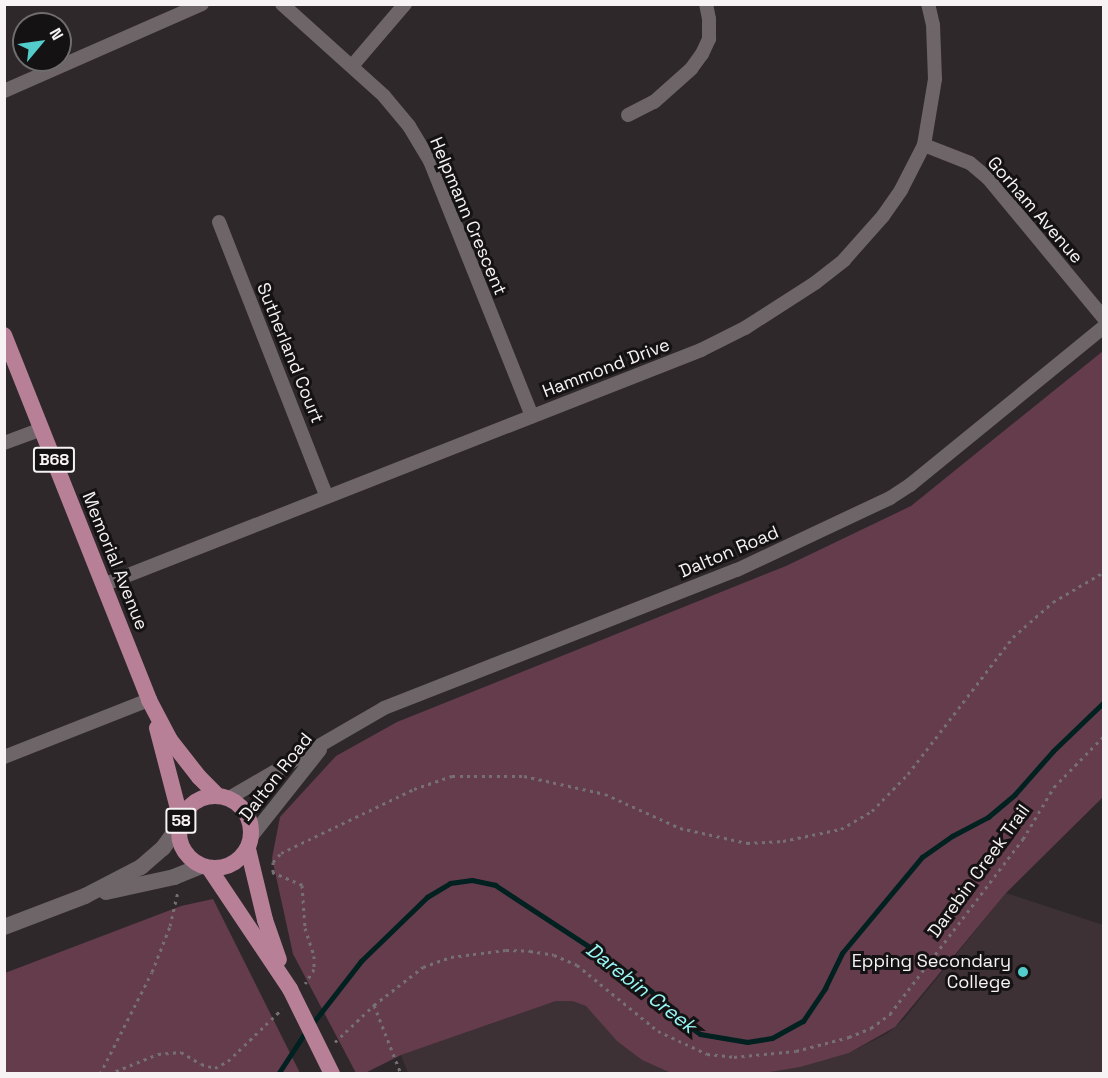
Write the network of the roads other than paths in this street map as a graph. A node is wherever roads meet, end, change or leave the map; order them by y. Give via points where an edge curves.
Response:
1 (202, 4) edge
2 (282, 4) edge
3 (405, 4) edge
4 (706, 4) edge
5 (928, 4) edge
6 (352, 66) junction
7 (4, 92) edge
8 (628, 115) dead end
9 (924, 145) junction
10 (219, 222) dead end
11 (1104, 318) edge
12 (1104, 327) edge
13 (4, 335) edge
14 (532, 416) junction
15 (42, 429) junction
16 (4, 443) edge
17 (327, 497) junction
18 (103, 585) junction
19 (149, 700) junction
20 (329, 739) junction
21 (4, 757) edge
22 (223, 797) junction
23 (180, 823) junction
24 (250, 843) junction
25 (205, 867) junction
26 (85, 896) junction
27 (4, 927) edge
28 (292, 994) junction
29 (331, 1070) edge

1 - 7 street
2 - 6 street, Helpmann Crescent
3 - 6 street
4 - 8 street via 709,39 702,54 654,102
5 - 9 street, Hammond Drive via 933,25 935,79
6 - 14 street, Helpmann Crescent via 409,126 430,161
9 - 11 street, Gorham Avenue via 970,163 988,178
9 - 14 street, Hammond Drive via 901,190 863,241 786,303 701,350
10 - 17 street, Sutherland Court
12 - 20 street, Dalton Road via 890,498 737,570 384,708
13 - 15 main road, Memorial Avenue / B68
14 - 17 street, Hammond Drive
15 - 16 street
15 - 18 main road, Memorial Avenue / B68
17 - 18 street, Hammond Drive
18 - 19 main road, Memorial Avenue / B68
19 - 21 street
19 - 22 main road, Memorial Avenue / B68 via 170,740
19 - 23 main road, Memorial Avenue / B68
20 - 22 street, Dalton Road
20 - 24 street, Dalton Road
22 - 23 main road, 58 via 195,802
22 - 24 main road, 58 via 247,814
23 - 25 main road, 58 via 183,849
23 - 26 street via 163,848 141,867
24 - 25 main road via 232,865
24 - 28 main road, 58 via 265,920
25 - 26 street via 176,883
25 - 28 main road, 58
26 - 27 street
28 - 29 main road, 58

